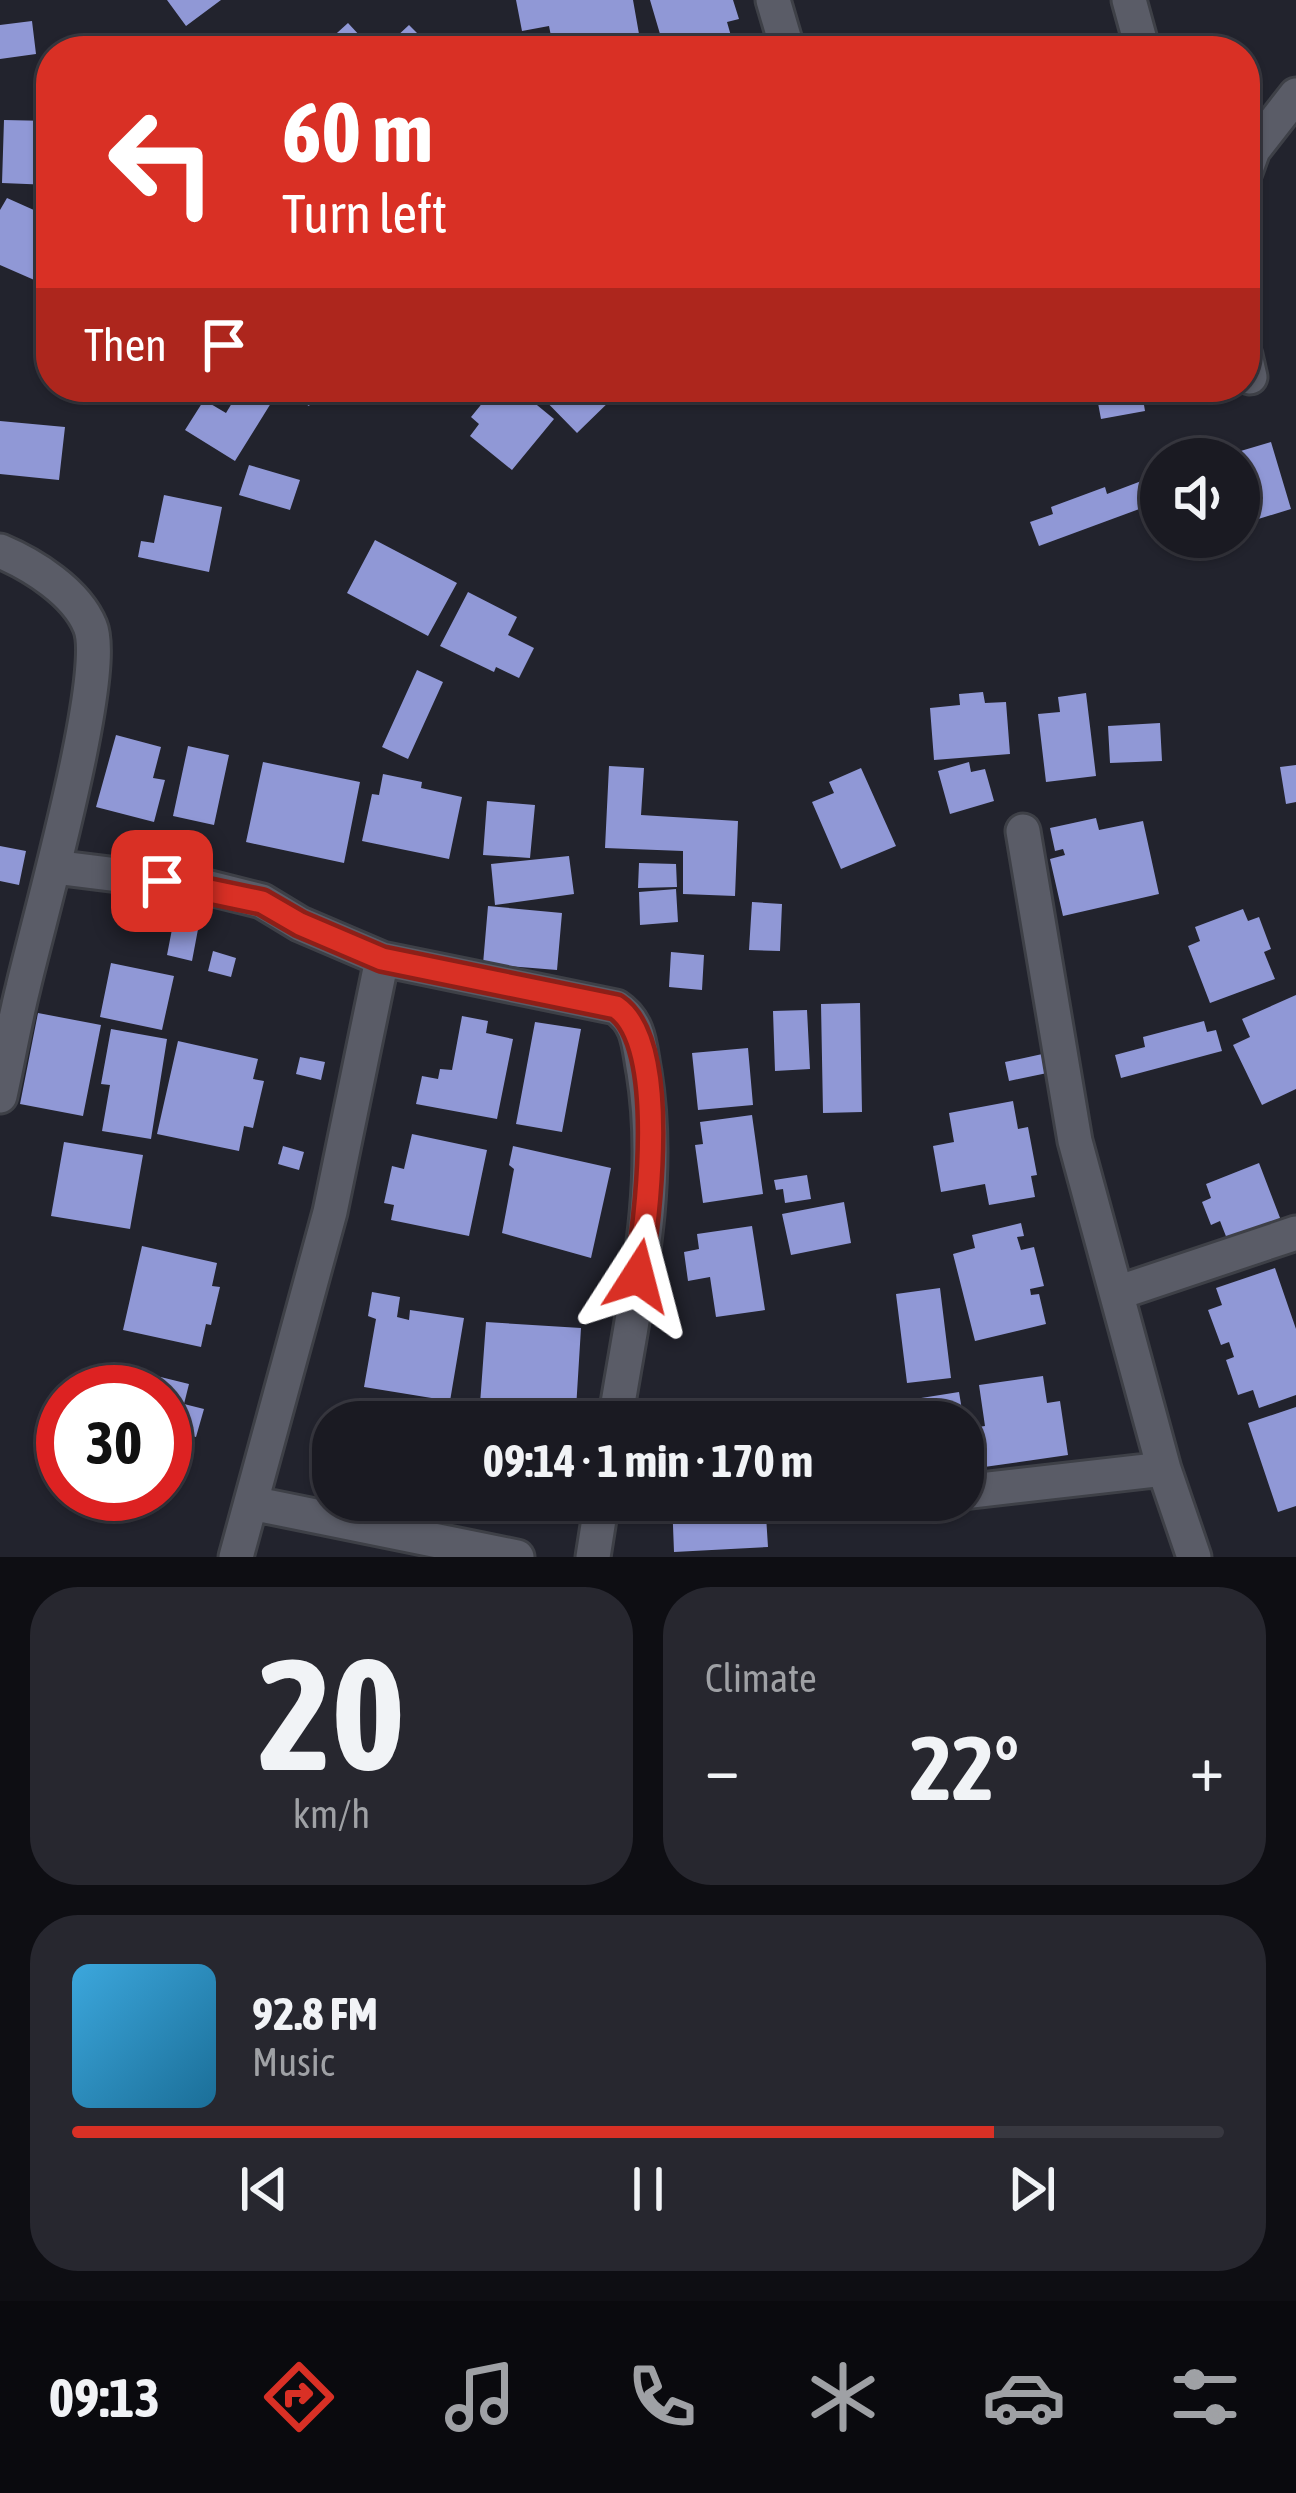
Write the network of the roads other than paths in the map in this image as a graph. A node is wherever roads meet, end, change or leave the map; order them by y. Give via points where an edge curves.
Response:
1 (773, 0) edge
2 (1130, 0) edge
3 (784, 36) edge
4 (1139, 36) edge
5 (1296, 95) edge
6 (1260, 141) edge
7 (0, 551) edge
8 (1023, 831) dead end
9 (54, 867) junction
10 (382, 959) junction
11 (0, 1096) edge
12 (1296, 1233) edge
13 (1118, 1293) junction
14 (618, 1401) edge
15 (1164, 1469) junction
16 (984, 1490) edge
17 (251, 1503) junction
18 (599, 1521) edge
19 (236, 1557) edge
20 (517, 1557) edge
21 (593, 1557) edge
22 (1194, 1557) edge

1 - 3 street
2 - 4 street
5 - 6 street
7 - 9 street via 69,596 95,643
8 - 13 street via 1075,1141
9 - 10 street via 198,885 262,902
9 - 11 street
10 - 14 street via 616,1007 637,1028 652,1120 651,1195
10 - 17 street via 330,1212
12 - 13 street
13 - 15 street
15 - 16 street
15 - 22 street
17 - 19 street
17 - 20 street
18 - 21 street

